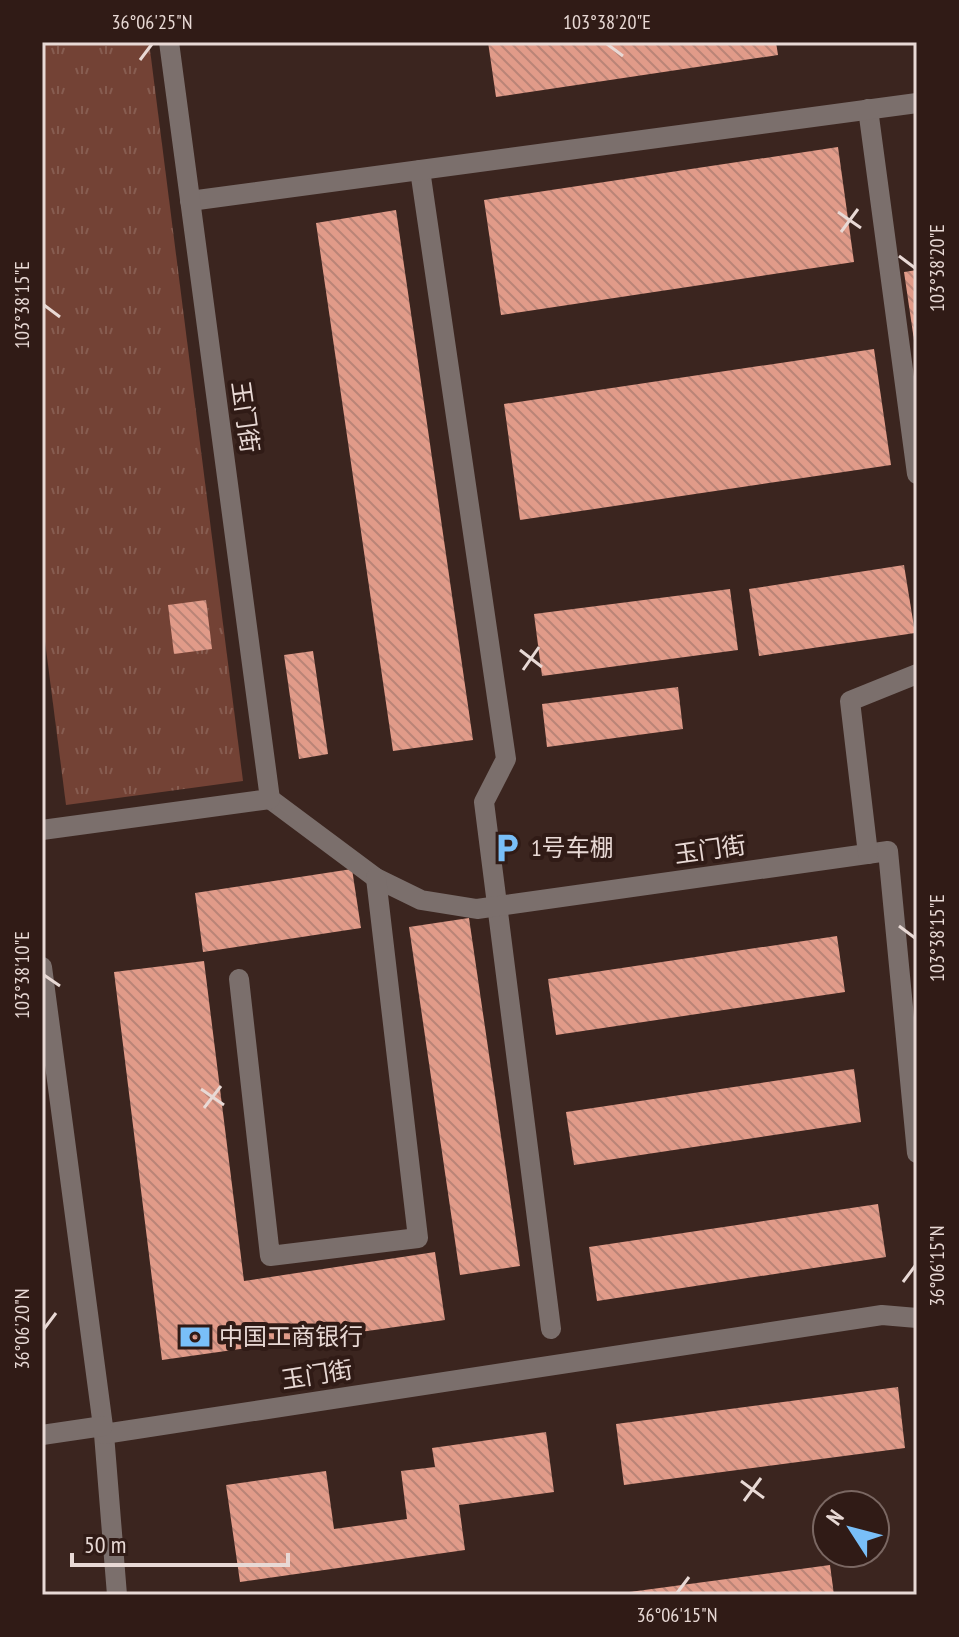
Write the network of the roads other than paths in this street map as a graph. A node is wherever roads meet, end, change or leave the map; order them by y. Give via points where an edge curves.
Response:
1 (169, 42) edge
2 (917, 103) edge
3 (868, 109) junction
4 (420, 170) junction
5 (190, 201) junction
6 (917, 474) edge
7 (917, 674) edge
8 (270, 799) junction
9 (42, 830) edge
10 (868, 854) junction
11 (376, 878) junction
12 (495, 906) junction
13 (42, 967) edge
14 (239, 979) dead end
15 (909, 991) edge
16 (917, 1153) edge
17 (917, 1318) edge
18 (551, 1329) dead end
19 (104, 1430) junction
20 (42, 1435) edge
21 (117, 1595) edge

1 - 5 street, 玉门街
2 - 3 street
3 - 4 street
3 - 6 street
4 - 5 street
4 - 12 street via 506,759 484,802
5 - 8 street, 玉门街
7 - 10 street via 850,701
8 - 9 street
8 - 11 street, 玉门街
10 - 12 street, 玉门街
10 - 15 street via 888,851
11 - 12 street, 玉门街 via 421,900 477,909
11 - 14 street via 418,1238 270,1256
12 - 18 street
13 - 19 street
15 - 16 street
17 - 19 street, 玉门街 via 882,1315
19 - 20 street, 玉门街
19 - 21 street

